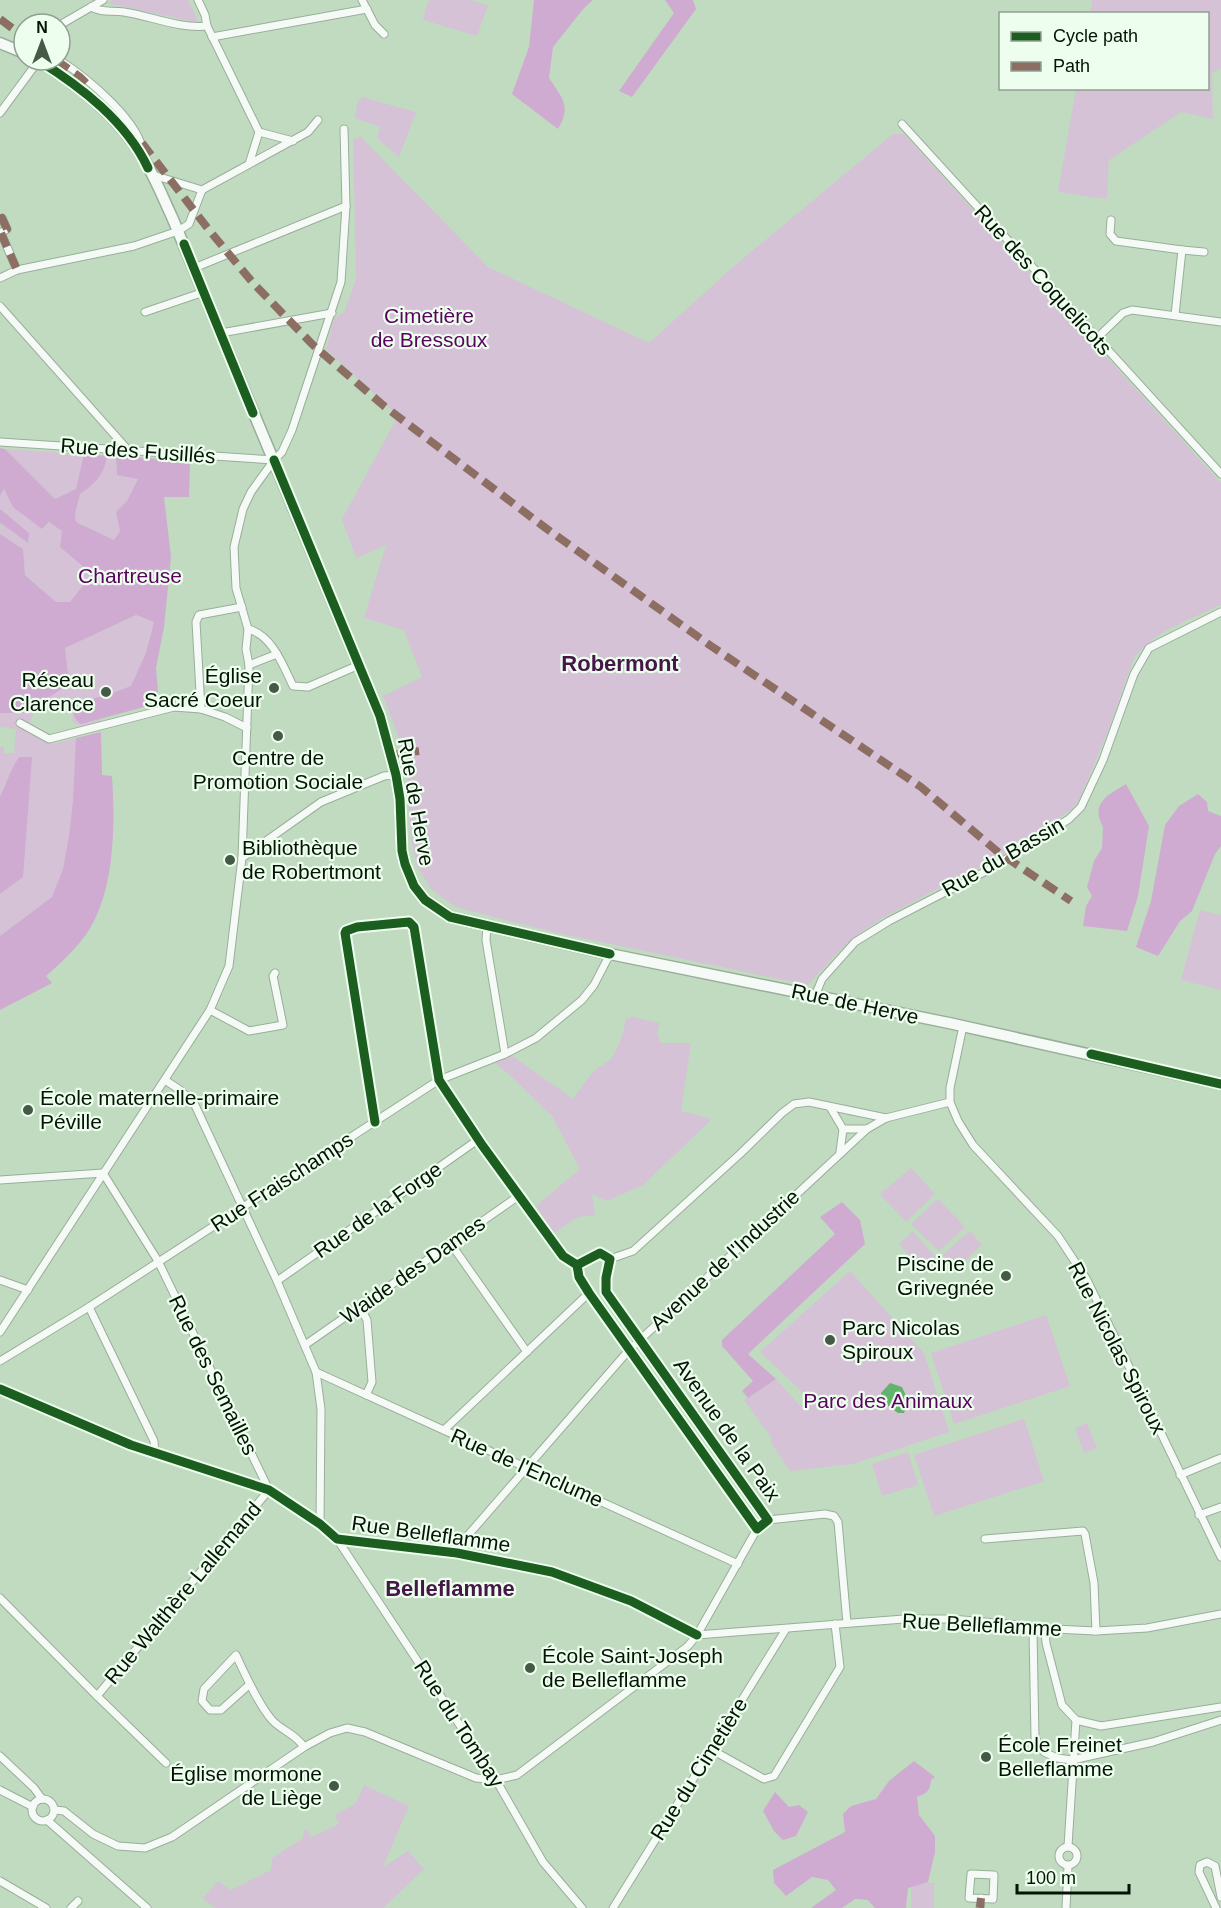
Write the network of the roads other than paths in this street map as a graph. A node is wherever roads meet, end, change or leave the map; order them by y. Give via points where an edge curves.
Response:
1 (103, 0) edge
2 (198, 0) edge
3 (362, 0) edge
4 (91, 7) junction
5 (367, 9) junction
6 (72, 18) edge
7 (207, 26) junction
8 (384, 34) dead end
9 (212, 37) junction
10 (72, 69) edge
11 (29, 72) edge
12 (57, 72) edge
13 (0, 113) edge
14 (318, 120) dead end
15 (902, 124) dead end
16 (344, 129) dead end
17 (259, 132) junction
18 (293, 141) junction
19 (143, 158) junction
20 (249, 164) junction
21 (152, 175) junction
22 (202, 190) junction
23 (346, 206) junction
24 (0, 219) edge
25 (1111, 220) dead end
26 (178, 231) junction
27 (1, 233) edge
28 (1182, 250) junction
29 (1204, 252) dead end
30 (194, 268) junction
31 (17, 270) junction
32 (0, 278) edge
33 (204, 292) junction
34 (0, 306) edge
35 (146, 312) dead end
36 (332, 313) junction
37 (1174, 315) junction
38 (1221, 321) edge
39 (221, 333) junction
40 (1096, 338) junction
41 (1, 441) edge
42 (128, 450) junction
43 (274, 460) junction
44 (1221, 474) edge
45 (242, 607) junction
46 (1221, 612) edge
47 (248, 629) junction
48 (277, 654) junction
49 (249, 665) junction
50 (359, 665) junction
51 (201, 709) junction
52 (20, 723) dead end
53 (247, 728) junction
54 (396, 775) junction
55 (242, 858) junction
56 (487, 926) junction
57 (610, 954) junction
58 (275, 973) dead end
59 (815, 996) junction
60 (210, 1010) junction
61 (963, 1026) junction
62 (505, 1054) junction
63 (165, 1080) junction
64 (439, 1080) junction
65 (1221, 1084) edge
66 (950, 1102) junction
67 (830, 1107) junction
68 (886, 1118) junction
69 (375, 1122) junction
70 (843, 1128) junction
71 (867, 1129) junction
72 (479, 1139) junction
73 (840, 1152) junction
74 (103, 1173) junction
75 (0, 1180) edge
76 (520, 1196) junction
77 (243, 1208) junction
78 (451, 1244) junction
79 (610, 1259) junction
80 (158, 1261) junction
81 (577, 1265) junction
82 (0, 1280) edge
83 (277, 1281) junction
84 (28, 1290) junction
85 (589, 1293) junction
86 (89, 1307) junction
87 (360, 1307) junction
88 (0, 1332) edge
89 (640, 1339) junction
90 (305, 1345) junction
91 (629, 1350) junction
92 (527, 1352) junction
93 (0, 1361) edge
94 (316, 1372) junction
95 (0, 1389) edge
96 (366, 1395) junction
97 (703, 1428) junction
98 (444, 1430) junction
99 (691, 1436) junction
100 (711, 1439) junction
101 (699, 1448) junction
102 (155, 1453) junction
103 (1221, 1458) edge
104 (528, 1468) junction
105 (1180, 1475) junction
106 (268, 1490) junction
107 (759, 1506) junction
108 (1221, 1507) edge
109 (747, 1514) junction
110 (1199, 1515) junction
111 (768, 1520) junction
112 (320, 1524) junction
113 (757, 1529) junction
114 (338, 1539) junction
115 (985, 1539) dead end
116 (457, 1553) junction
117 (1221, 1557) edge
118 (738, 1564) junction
119 (0, 1598) edge
120 (1221, 1614) edge
121 (847, 1623) junction
122 (835, 1624) junction
123 (786, 1629) junction
124 (1033, 1631) junction
125 (1096, 1631) junction
126 (1045, 1632) junction
127 (697, 1635) junction
128 (1034, 1643) junction
129 (1046, 1643) junction
130 (250, 1684) junction
131 (97, 1696) junction
132 (1221, 1707) edge
133 (1076, 1720) junction
134 (1221, 1720) edge
135 (304, 1747) junction
136 (712, 1750) junction
137 (0, 1756) edge
138 (1072, 1760) junction
139 (166, 1763) dead end
140 (496, 1780) junction
141 (0, 1790) edge
142 (42, 1799) junction
143 (33, 1807) junction
144 (55, 1810) junction
145 (47, 1821) junction
146 (1068, 1846) junction
147 (1068, 1866) junction
148 (0, 1881) edge
149 (1221, 1897) edge
150 (981, 1898) junction
151 (78, 1901) dead end
152 (46, 1908) edge
153 (71, 1908) edge
154 (147, 1908) edge
155 (582, 1908) edge
156 (613, 1908) edge
157 (980, 1908) edge
158 (1066, 1908) edge
159 (1216, 1908) edge

1 - 4 street
2 - 7 street
3 - 5 street
4 - 6 street
4 - 7 street via 193,27
5 - 8 street
5 - 9 street
7 - 9 street
9 - 17 street
10 - 19 street via 110,101 136,131
11 - 13 street
12 - 19 main road, Rue de Herve via 98,103
14 - 18 street
15 - 40 street, Rue des Coquelicots
16 - 23 street
17 - 18 street
17 - 20 street
18 - 20 street
19 - 21 main road, Rue de Herve
20 - 22 street
21 - 22 street
21 - 26 main road, Rue de Herve
22 - 26 street via 189,224
23 - 30 street
23 - 36 street via 341,282
24 - 27 street via 7,229
25 - 28 street via 1110,234 1116,241
26 - 30 main road, Rue de Herve
26 - 31 street via 134,246
27 - 31 street
28 - 29 street
28 - 37 street
30 - 33 main road, Rue de Herve
31 - 32 street
33 - 35 street
33 - 39 main road, Rue de Herve
34 - 42 street
36 - 39 street
36 - 43 street via 292,430
37 - 38 street
37 - 40 street via 1132,310 1123,313
39 - 43 main road, Rue de Herve
40 - 44 street, Rue des Coquelicots
41 - 42 street, Rue des Fusillés
42 - 43 street, Rue des Fusillés
43 - 45 street via 251,492 237,526 234,572
43 - 50 main road, Rue de Herve
45 - 47 street
45 - 51 street via 199,615 196,622
46 - 59 street, Rue du Bassin via 1149,648 1134,674 1082,807 992,868 855,942 822,979
47 - 48 street via 257,631
47 - 49 street
48 - 49 street
48 - 50 street via 293,686 301,688
49 - 53 street
50 - 54 main road, Rue de Herve via 380,716
51 - 52 street via 174,707 49,739
51 - 53 street
53 - 55 street
54 - 55 street via 384,776 321,802
54 - 56 main road, Rue de Herve via 402,851 414,886 425,900 450,917
55 - 60 street via 229,966
56 - 57 main road, Rue de Herve
56 - 62 street
57 - 59 main road, Rue de Herve
57 - 62 street, Rue Fraischamps via 582,1000 536,1038
58 - 60 street via 283,1025 249,1031
59 - 61 main road, Rue de Herve
60 - 63 street
61 - 65 main road, Rue de Herve
61 - 66 street
62 - 64 street, Rue Fraischamps
63 - 74 street
63 - 77 street via 194,1103
64 - 69 street, Rue Fraischamps
64 - 69 street via 414,927 409,922 346,931
64 - 72 street, Avenue de la Paix
66 - 68 street
66 - 105 street, Rue Nicolas Spiroux via 973,1145 1058,1236 1086,1280
67 - 68 street
67 - 70 street
67 - 79 street via 809,1102 789,1107 633,1251
68 - 71 street, Avenue de l'Industrie
69 - 77 street, Rue Fraischamps
70 - 71 street
70 - 73 street
71 - 73 street, Avenue de l'Industrie
72 - 76 street, Avenue de la Paix
72 - 83 street, Rue de la Forge
73 - 89 street, Avenue de l'Industrie
74 - 75 street
74 - 80 street, Rue des Semailles
74 - 84 street
76 - 78 street, Waide des Dames
76 - 81 street, Avenue de la Paix via 563,1256
77 - 80 street, Rue Fraischamps
77 - 83 street
78 - 87 street, Waide des Dames
78 - 92 street
79 - 81 street via 600,1253
79 - 89 street, Avenue de la Paix via 606,1292
80 - 86 street, Rue Fraischamps
80 - 106 street, Rue des Semailles
81 - 85 street, Avenue de la Paix
82 - 84 street
83 - 90 street
84 - 88 street
85 - 91 street, Avenue de la Paix
85 - 92 street
86 - 93 street, Rue Fraischamps
86 - 102 street via 154,1441
87 - 90 street, Waide des Dames
87 - 96 street via 367,1320 372,1382
89 - 91 street, Avenue de l'Industrie
89 - 97 street, Avenue de la Paix
90 - 94 street
91 - 99 street, Avenue de la Paix
91 - 104 street, Avenue de l'Industrie
92 - 98 street
94 - 96 street, Rue de l'Enclume
94 - 112 street via 321,1409
95 - 102 street, Rue Belleflamme
96 - 98 street, Rue de l'Enclume
97 - 99 street, Avenue de la Paix
97 - 100 street, Avenue de la Paix
98 - 104 street, Rue de l'Enclume
99 - 101 street, Avenue de la Paix
100 - 101 street, Avenue de la Paix
100 - 107 street, Avenue de la Paix
101 - 109 street, Avenue de la Paix
102 - 106 street, Rue Belleflamme
103 - 105 street
104 - 116 street, Avenue de l'Industrie via 463,1540
104 - 118 street, Rue de l'Enclume
105 - 110 street, Rue Nicolas Spiroux
106 - 112 street, Rue Belleflamme
106 - 131 street, Rue Walthère Lallemand
107 - 109 street, Avenue de la Paix
107 - 111 street, Avenue de la Paix
108 - 110 street
109 - 113 street, Avenue de la Paix
110 - 117 street, Rue Nicolas Spiroux
111 - 113 street, Avenue de la Paix
111 - 121 street via 834,1516 838,1522
112 - 114 street, Rue Belleflamme
113 - 118 street
114 - 116 street, Rue Belleflamme
114 - 140 street, Rue du Tombay
115 - 125 street via 1083,1531 1094,1583
116 - 127 street, Rue Belleflamme via 544,1570 582,1582
118 - 127 street
119 - 131 street
120 - 125 street, Rue Belleflamme via 1147,1628
121 - 122 street, Rue Belleflamme
121 - 124 street, Rue Belleflamme via 952,1619 1017,1625
122 - 123 street, Rue Belleflamme
122 - 136 street via 840,1667 774,1776 764,1779
123 - 127 street, Rue Belleflamme
123 - 136 street, Rue du Cimetière
124 - 126 street, Rue Belleflamme
124 - 128 street
125 - 126 street, Rue Belleflamme
126 - 129 street
127 - 140 street via 688,1646 517,1775
128 - 129 street
128 - 138 street via 1035,1738 1044,1752
129 - 133 street via 1062,1705
130 - 130 street via 236,1655 204,1689 202,1701 210,1710 221,1710
130 - 135 street via 273,1721 294,1734
131 - 139 street
132 - 133 street via 1101,1726
133 - 138 street
134 - 138 street via 1153,1742
135 - 140 street via 330,1732 347,1728 476,1778
135 - 144 street via 172,1837 145,1848 118,1846 93,1834 64,1811
136 - 156 street, Rue du Cimetière
137 - 142 street
138 - 146 street
140 - 155 street, Rue du Tombay via 543,1862
141 - 143 street
142 - 143 street
142 - 144 street via 53,1804
143 - 145 street via 35,1817
144 - 145 street
145 - 154 street
146 - 147 street via 1059,1855 1061,1863
146 - 147 street via 1075,1849 1078,1857
147 - 158 street
148 - 152 street
149 - 159 street via 1215,1866 1208,1862 1200,1865 1198,1872
150 - 150 street via 969,1898 971,1874 994,1875 993,1899
150 - 157 street
151 - 153 street

